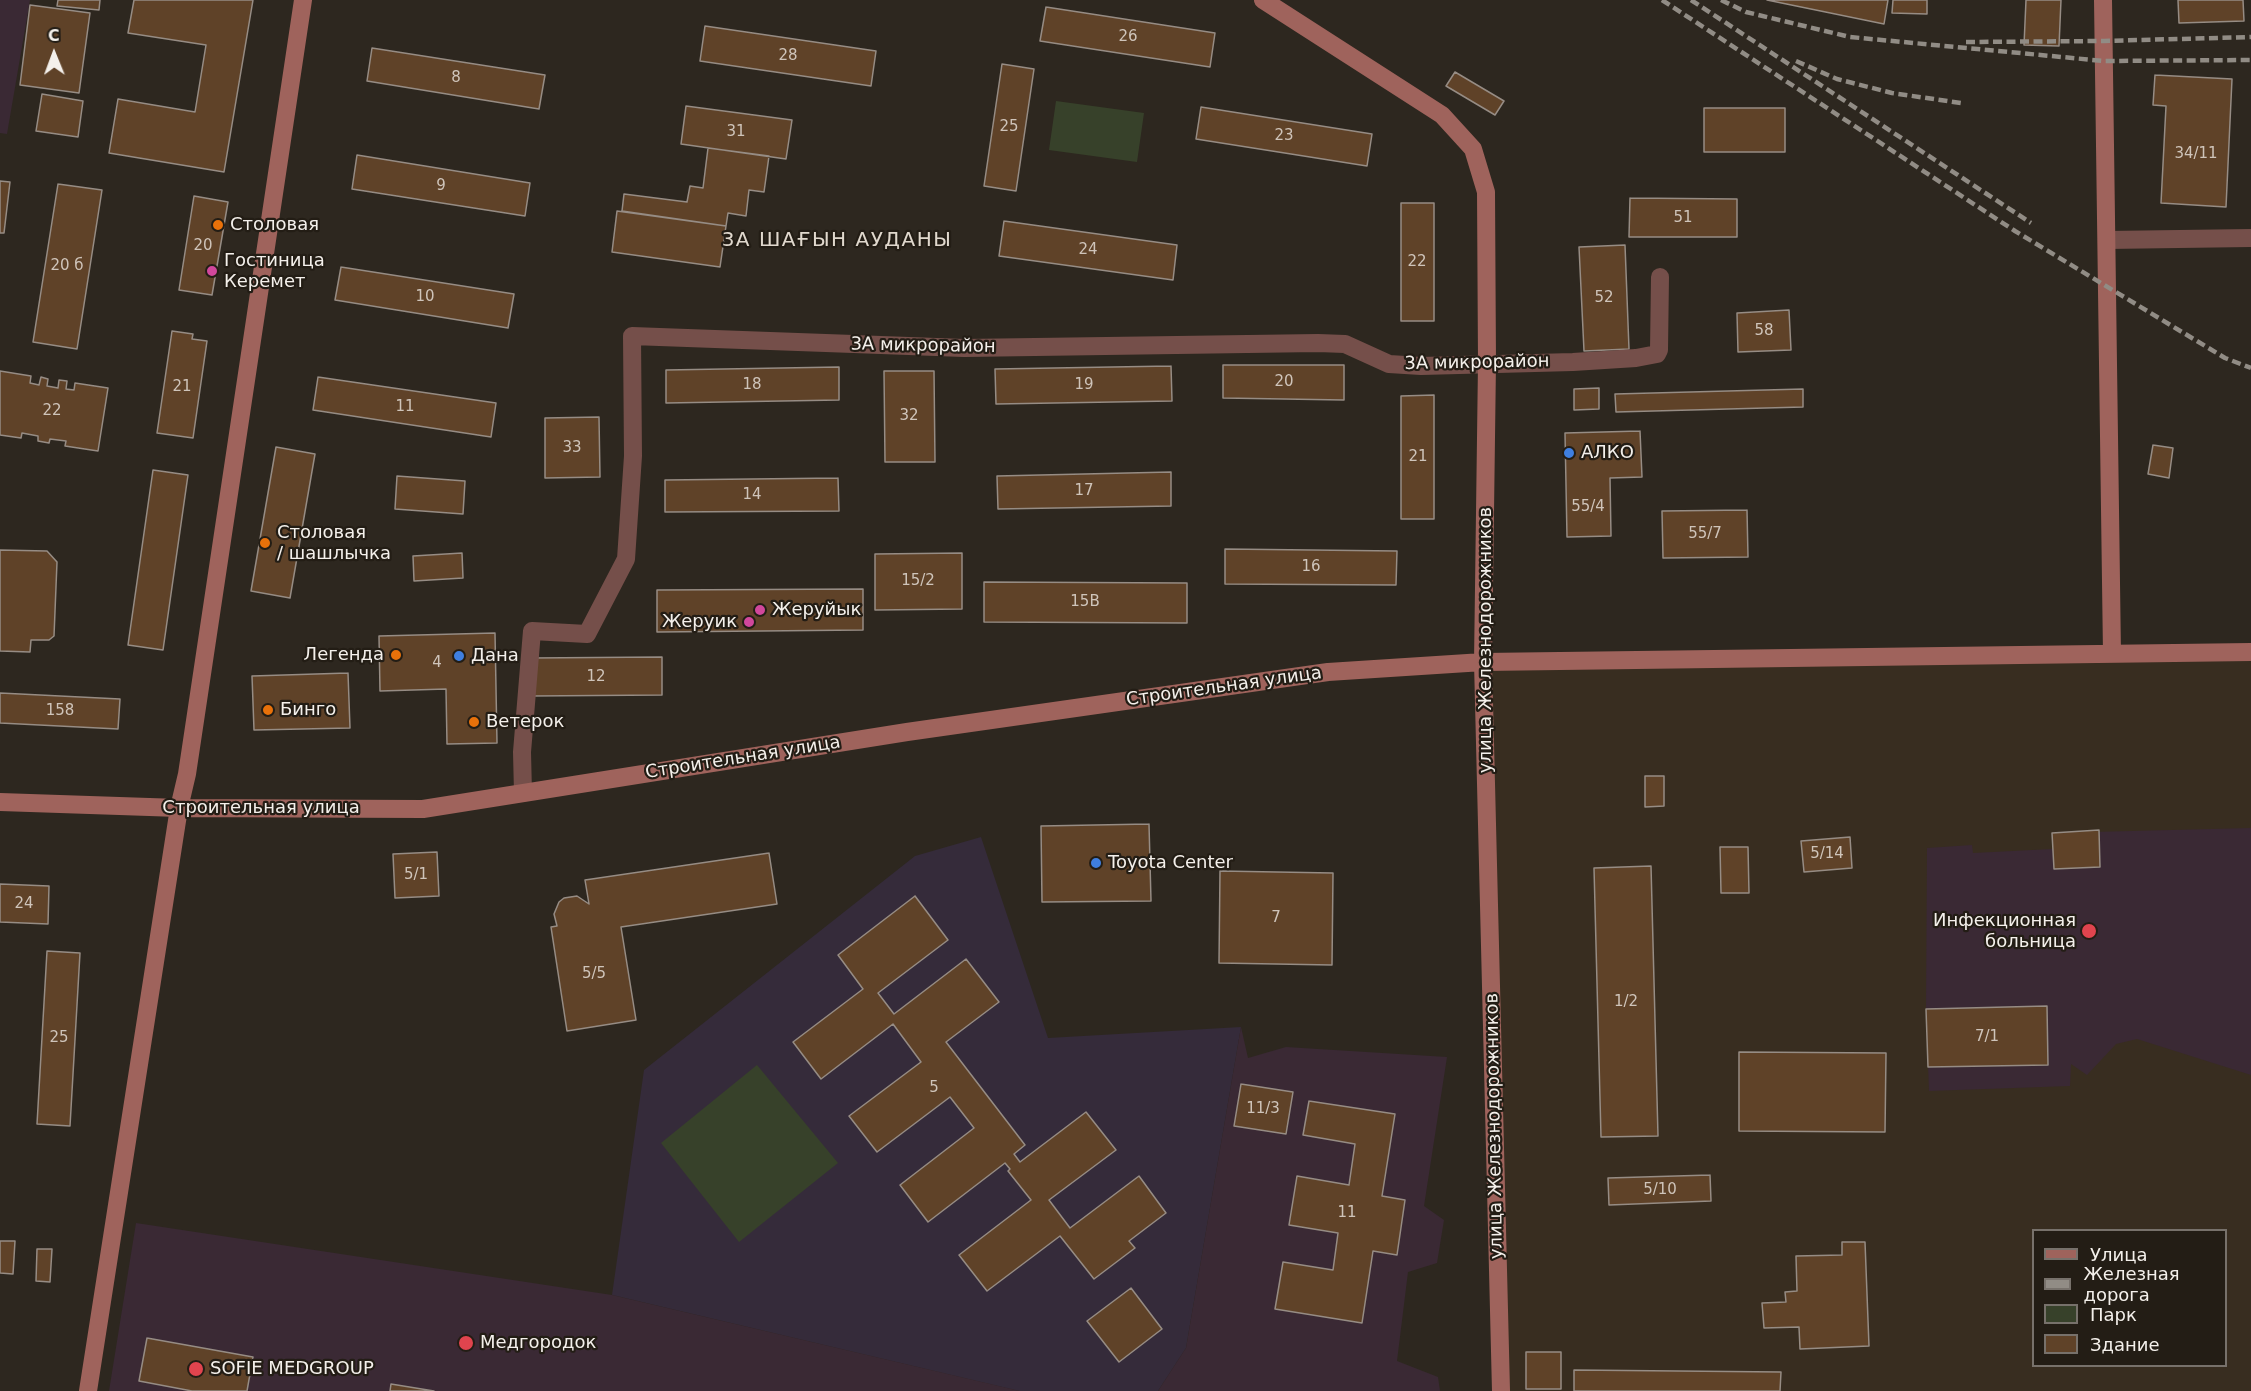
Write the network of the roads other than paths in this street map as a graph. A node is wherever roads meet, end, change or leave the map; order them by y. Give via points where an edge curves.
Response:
1 (303, 0) edge
2 (1263, 0) edge
3 (2103, 0) edge
4 (2251, 238) edge
5 (2106, 240) junction
6 (1660, 277) dead end
7 (1487, 363) junction
8 (2251, 652) edge
9 (2112, 654) junction
10 (1483, 662) junction
11 (523, 793) junction
12 (0, 802) edge
13 (180, 808) junction
14 (88, 1391) edge
15 (1501, 1391) edge

1 - 13 main road
2 - 7 main road, улица Железнодорожников via 1442,115 1473,149 1486,192
3 - 5 main road
4 - 5 street
5 - 9 main road
6 - 7 street, 3А микрорайон via 1657,354 1573,362
7 - 10 main road, улица Железнодорожников
7 - 11 street, 3А микрорайон via 1389,364 1345,344 1318,343 964,348 632,336 633,456 626,559 587,634 531,631 522,752
8 - 9 main road, Строительная улица
9 - 10 main road, Строительная улица
10 - 11 main road, Строительная улица via 1328,672 907,732
10 - 15 main road, улица Железнодорожников
11 - 13 main road, Строительная улица via 423,809
12 - 13 main road, Строительная улица
13 - 14 main road

